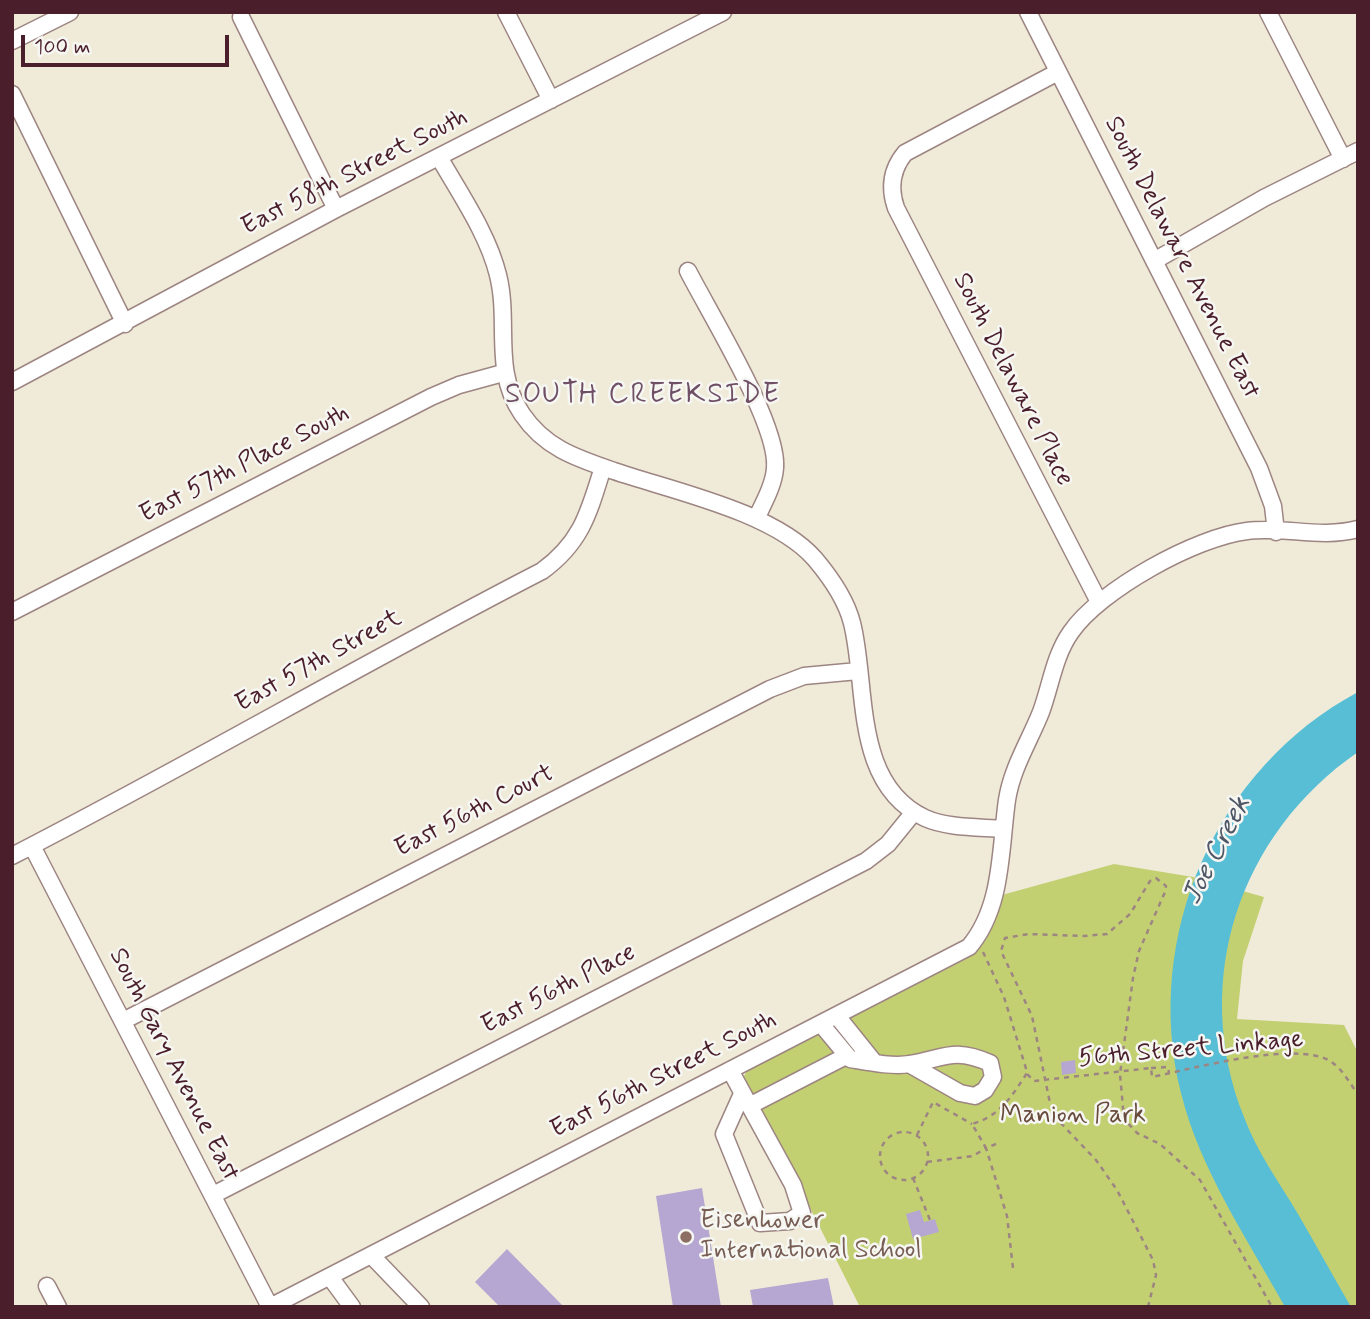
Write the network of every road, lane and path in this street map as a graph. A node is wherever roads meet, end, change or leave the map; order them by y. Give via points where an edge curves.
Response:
1 (70, 12) edge
2 (506, 12) edge
3 (723, 12) edge
4 (1028, 12) edge
5 (1268, 12) edge
6 (241, 17) dead end
7 (12, 41) edge
8 (1058, 72) junction
9 (12, 94) edge
10 (551, 100) junction
11 (1350, 155) edge
12 (439, 157) junction
13 (336, 209) junction
14 (1154, 261) junction
15 (688, 271) dead end
16 (125, 324) junction
17 (503, 373) junction
18 (12, 382) edge
19 (603, 467) junction
20 (756, 519) junction
21 (1358, 529) edge
22 (1276, 532) junction
23 (1099, 602) junction
24 (12, 612) edge
25 (858, 671) junction
26 (914, 812) junction
27 (1003, 829) junction
28 (32, 846) junction
29 (12, 856) edge
30 (979, 944) dead end
31 (837, 1016) junction
32 (123, 1020) junction
33 (821, 1024) junction
34 (846, 1056) junction
35 (874, 1062) junction
36 (909, 1065) junction
37 (1151, 1068) junction
38 (730, 1070) junction
39 (1027, 1073) junction
40 (1169, 1073) junction
41 (1120, 1074) junction
42 (1047, 1081) junction
43 (1358, 1094) edge
44 (747, 1099) junction
45 (972, 1124) junction
46 (917, 1136) junction
47 (996, 1144) dead end
48 (986, 1148) junction
49 (927, 1162) junction
50 (913, 1178) junction
51 (213, 1195) junction
52 (930, 1220) dead end
53 (371, 1255) junction
54 (1013, 1268) dead end
55 (330, 1277) junction
56 (47, 1286) dead end
57 (58, 1307) edge
58 (270, 1307) edge
59 (352, 1307) edge
60 (421, 1307) edge
61 (1147, 1307) edge
62 (1272, 1307) edge

1 - 7 street
2 - 10 street
3 - 10 street, East 58th Street South
4 - 8 street, South Delaware Avenue East
5 - 11 street
6 - 13 street
8 - 14 street, South Delaware Avenue East
8 - 23 street, South Delaware Place via 918,144 899,161 892,177 892,198
9 - 16 street
10 - 12 street, East 58th Street South
11 - 14 street
12 - 13 street, East 58th Street South
12 - 17 street via 498,273 503,296
13 - 16 street, East 58th Street South
14 - 22 street, South Delaware Avenue East via 1259,468 1273,506
15 - 20 street via 772,438 775,470
16 - 18 street, East 58th Street South
17 - 19 street via 510,394 536,431 564,454
17 - 24 street, East 57th Place South via 431,397
19 - 20 street
19 - 28 street, East 57th Street via 577,537 542,570
20 - 25 street via 798,542 836,587 852,620
21 - 22 street via 1317,535
22 - 23 street via 1250,530 1206,542
23 - 27 street via 1061,649 1041,711 1016,765
25 - 26 street via 872,748 888,783
25 - 32 street, East 56th Court via 804,676 777,685
26 - 27 street via 945,823
26 - 51 street, East 56th Place via 888,844 866,861
27 - 31 street, East 56th Street South via 998,877 987,918 969,947
28 - 29 street, East 57th Street
28 - 32 street, South Gary Avenue East
30 - 39 path via 1004,998
31 - 33 street, East 56th Street South
31 - 35 street
32 - 51 street, South Gary Avenue East
33 - 34 street
33 - 38 street, East 56th Street South
34 - 35 street
34 - 44 street
35 - 36 street
36 - 36 street via 960,1093 975,1096 993,1077 990,1063 948,1053
37 - 40 path via 1168,1067
37 - 40 path, 56th Street Linkage via 1152,1077
37 - 41 path, 56th Street Linkage
38 - 44 street
38 - 53 street, East 56th Street South
39 - 42 path, 56th Street Linkage via 1034,1081
39 - 45 path via 1008,1102 989,1119
40 - 43 path, 56th Street Linkage via 1296,1053 1329,1060
41 - 42 path, 56th Street Linkage
41 - 42 path via 1139,951 1165,892 1166,886 1156,878 1120,925 1107,934 1029,934 1002,943 1001,951 1032,1016
41 - 62 path via 1124,1119 1200,1180
42 - 61 path via 1049,1103 1057,1119 1117,1190 1153,1260 1155,1284
44 - 44 street via 724,1134 760,1223 790,1221 802,1213 798,1201
45 - 46 path via 933,1102
45 - 48 path
46 - 49 path via 928,1151
46 - 50 path via 895,1134 880,1152 887,1173 901,1180
47 - 48 path
48 - 49 path via 973,1156
48 - 54 path via 1007,1216
49 - 50 path
50 - 52 path
51 - 58 street, South Gary Avenue East
53 - 55 street, East 56th Street South
53 - 60 street
55 - 58 street, East 56th Street South
55 - 59 street
56 - 57 street

